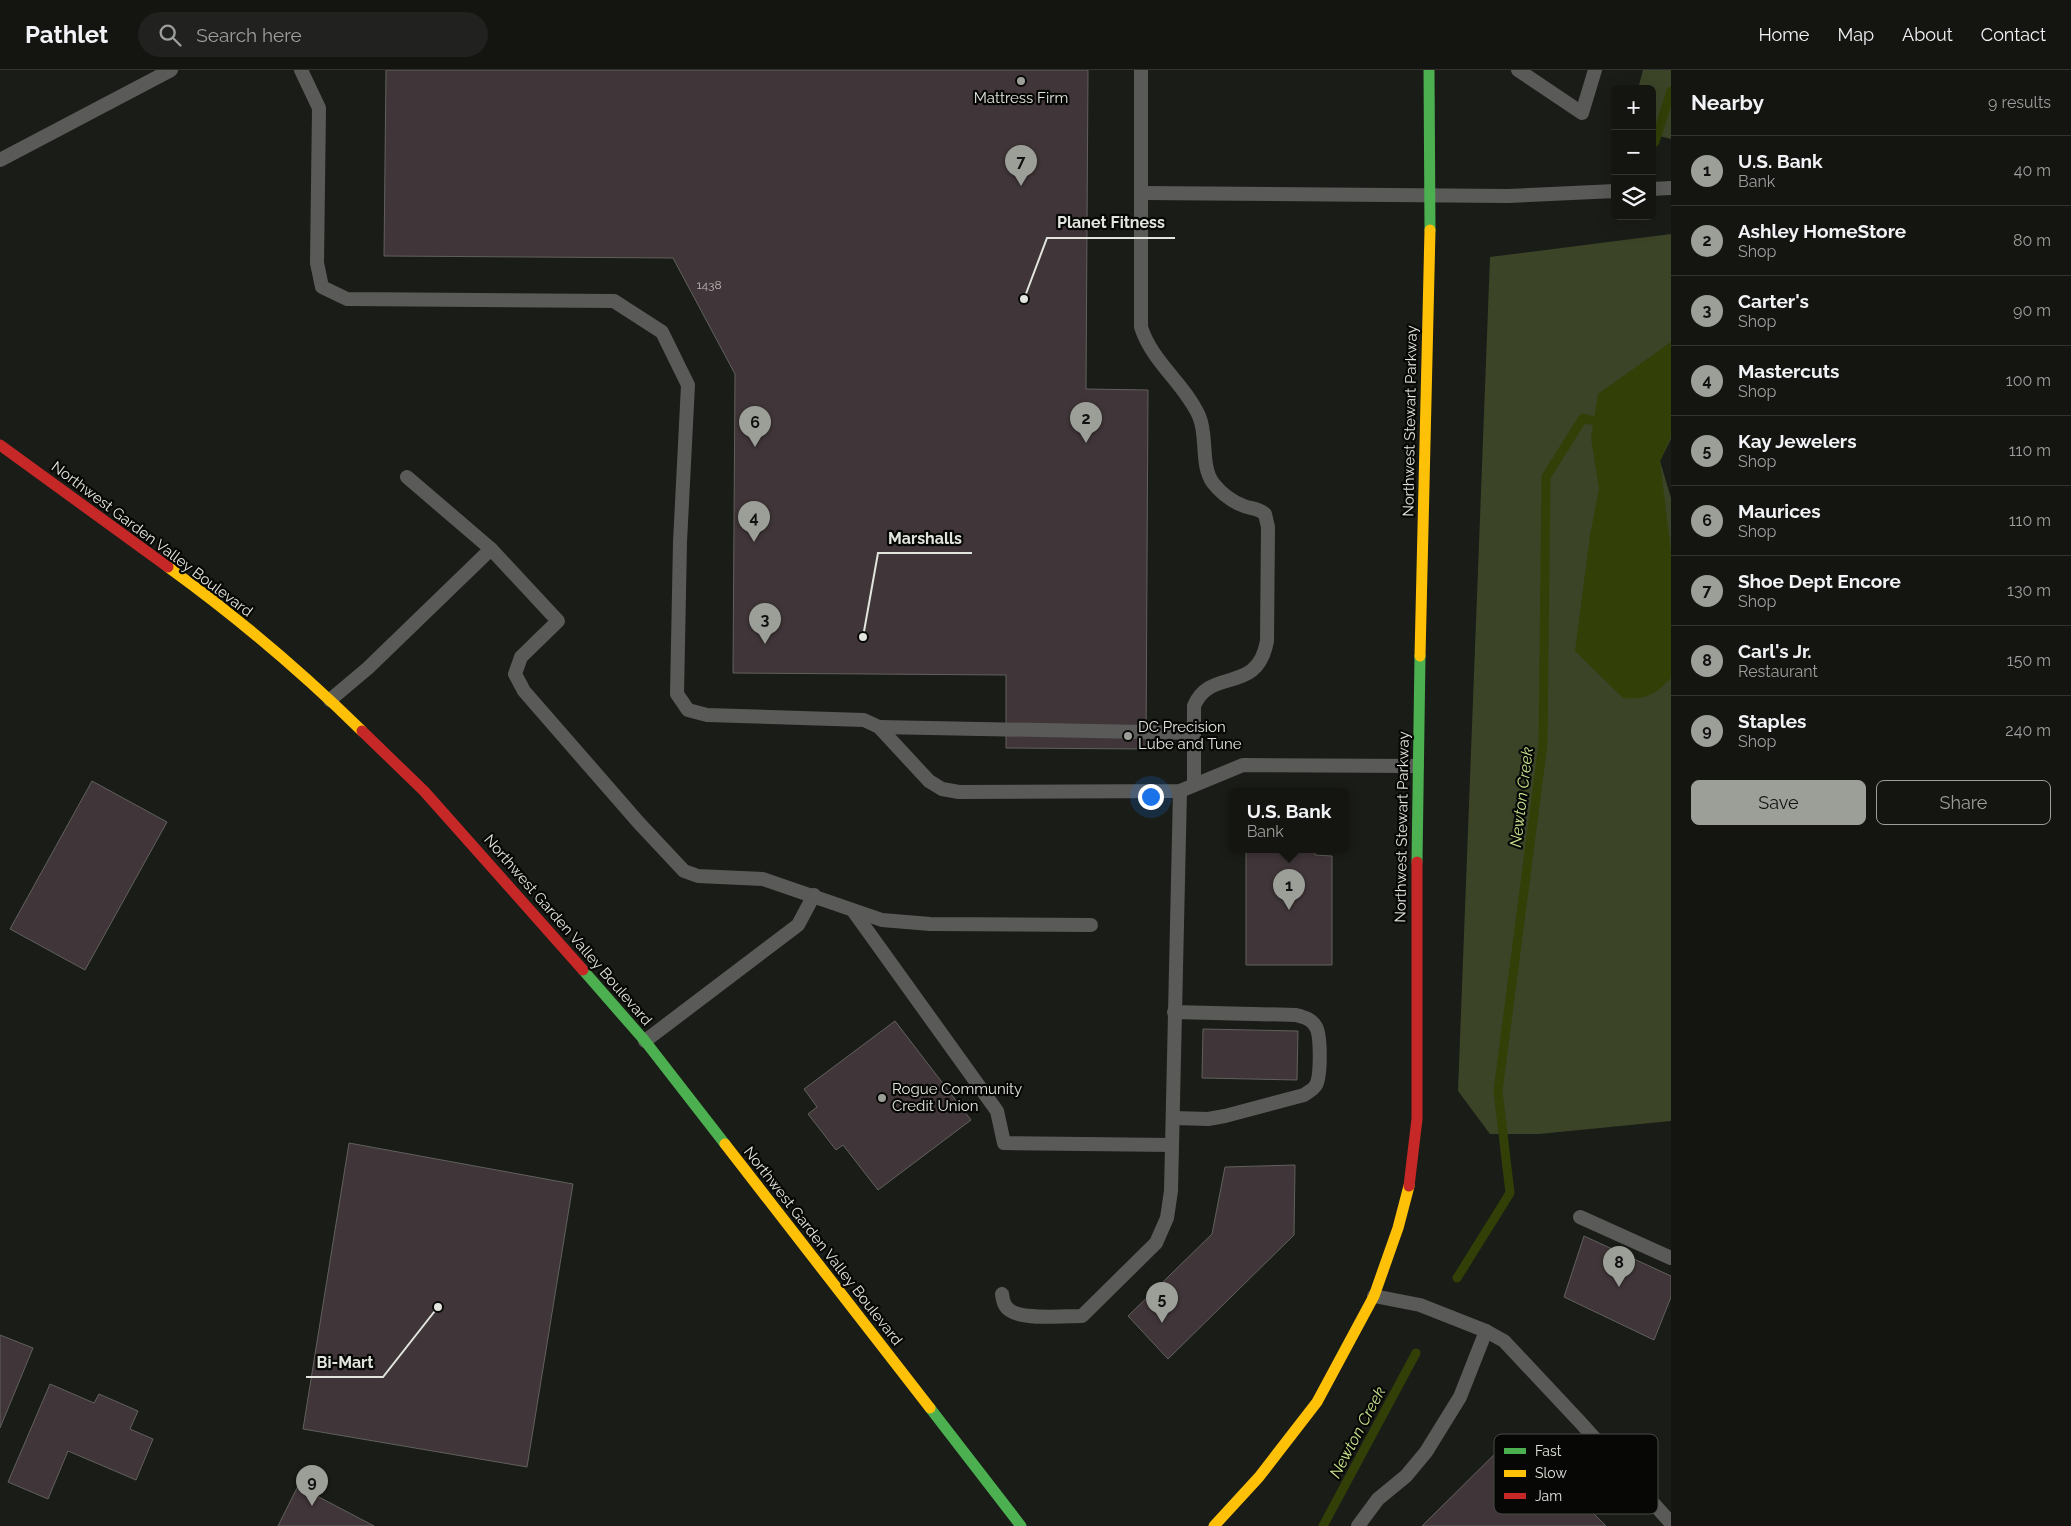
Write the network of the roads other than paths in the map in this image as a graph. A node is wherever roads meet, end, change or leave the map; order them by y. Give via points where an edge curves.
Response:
1 (171, 70) edge
2 (301, 70) edge
3 (1141, 70) edge
4 (1429, 70) edge
5 (1518, 70) edge
6 (1596, 70) edge
7 (0, 160) edge
8 (1656, 188) edge
9 (1671, 188) edge
10 (1611, 190) edge
11 (1142, 193) junction
12 (1431, 196) junction
13 (0, 445) edge
14 (407, 477) dead end
15 (491, 549) junction
16 (330, 700) junction
17 (879, 727) junction
18 (1194, 733) junction
19 (1417, 766) junction
20 (1194, 785) junction
21 (1180, 790) junction
22 (814, 894) junction
23 (854, 912) junction
24 (1091, 925) dead end
25 (1174, 1012) junction
26 (645, 1041) junction
27 (1173, 1118) junction
28 (1172, 1145) junction
29 (1580, 1216) dead end
30 (1671, 1258) edge
31 (1002, 1294) dead end
32 (1374, 1296) junction
33 (1486, 1332) junction
34 (1591, 1434) edge
35 (1658, 1509) edge
36 (1671, 1523) edge
37 (1021, 1526) edge
38 (1214, 1526) edge
39 (1358, 1526) edge

1 - 7 lane
2 - 17 lane via 319,108 317,263 322,287 347,299 614,301 662,332 688,385 676,694 688,710 707,716 864,720
3 - 11 lane
4 - 12 main road, Northwest Stewart Parkway
5 - 6 lane via 1582,113
8 - 9 lane
10 - 12 lane
11 - 12 lane
11 - 18 lane via 1140,327 1147,345 1188,397 1200,418 1212,482 1230,499 1265,514 1268,526 1267,641 1264,657 1257,668 1218,684 1198,697 1194,706
12 - 19 main road, Northwest Stewart Parkway
13 - 16 main road, Northwest Garden Valley Boulevard via 212,600
14 - 15 lane
15 - 16 lane via 368,668
15 - 22 lane via 558,621 521,657 515,674 524,691 639,823 684,871 698,876 763,878
16 - 26 main road, Northwest Garden Valley Boulevard via 424,791
17 - 18 lane
17 - 21 lane via 929,781 942,790 1089,793
18 - 20 lane
19 - 20 lane via 1243,765
19 - 32 main road, Northwest Stewart Parkway via 1417,1119 1412,1175 1398,1228
20 - 21 lane
21 - 25 lane
22 - 23 lane
22 - 26 lane via 798,925
23 - 24 lane via 882,920 930,924
23 - 28 lane via 997,1111 1004,1143
25 - 27 lane
25 - 27 lane via 1296,1015 1310,1019 1319,1037 1318,1079 1314,1088 1304,1095 1208,1119
26 - 37 main road, Northwest Garden Valley Boulevard
27 - 28 lane
28 - 31 lane via 1167,1218 1156,1244 1082,1316 1011,1312 1004,1305
29 - 30 lane
32 - 33 lane via 1420,1304
32 - 38 main road, Northwest Stewart Parkway via 1317,1402 1259,1477
33 - 34 lane via 1504,1341
33 - 39 lane via 1460,1397 1426,1452 1406,1476 1378,1499
35 - 36 lane

